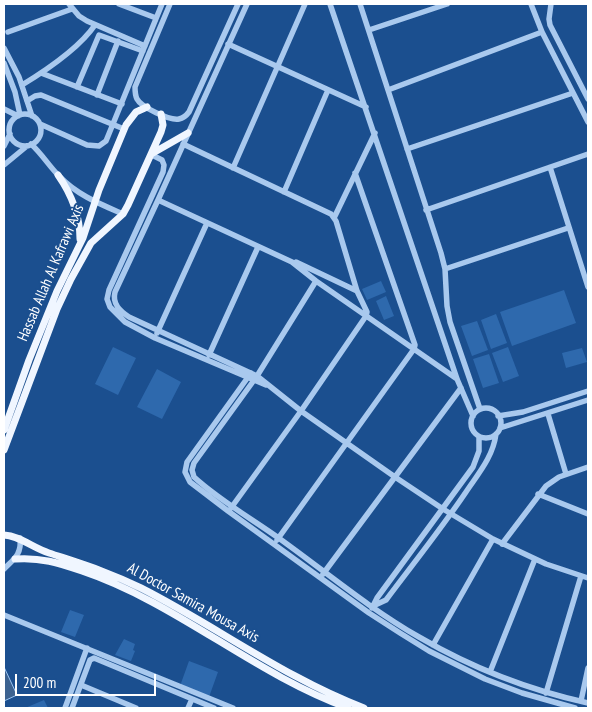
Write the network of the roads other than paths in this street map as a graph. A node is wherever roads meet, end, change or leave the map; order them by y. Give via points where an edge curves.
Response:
1 (119, 4) edge
2 (162, 4) edge
3 (170, 4) edge
4 (238, 4) edge
5 (247, 4) edge
6 (305, 4) edge
7 (330, 4) edge
8 (360, 4) edge
9 (447, 4) edge
10 (531, 4) edge
11 (551, 4) edge
12 (71, 6) edge
13 (133, 6) edge
14 (156, 18) junction
15 (95, 25) junction
16 (369, 30) junction
17 (8, 32) dead end
18 (542, 32) junction
19 (118, 41) junction
20 (228, 44) junction
21 (4, 48) edge
22 (144, 49) junction
23 (4, 63) edge
24 (277, 66) junction
25 (42, 73) junction
26 (6, 76) edge
27 (22, 85) junction
28 (77, 87) junction
29 (328, 90) junction
30 (388, 90) junction
31 (573, 93) junction
32 (97, 95) junction
33 (588, 99) edge
34 (27, 101) junction
35 (122, 104) junction
36 (147, 107) junction
37 (366, 107) junction
38 (4, 109) edge
39 (161, 114) junction
40 (19, 115) junction
41 (32, 116) junction
42 (588, 122) edge
43 (4, 123) edge
44 (40, 124) junction
45 (113, 124) junction
46 (124, 129) junction
47 (10, 132) junction
48 (188, 133) junction
49 (375, 133) junction
50 (183, 144) junction
51 (29, 145) junction
52 (4, 146) edge
53 (407, 149) junction
54 (152, 154) junction
55 (588, 154) edge
56 (4, 165) edge
57 (233, 168) junction
58 (550, 168) junction
59 (355, 173) junction
60 (58, 175) junction
61 (284, 192) junction
62 (158, 200) junction
63 (95, 202) junction
64 (426, 210) junction
65 (123, 214) junction
66 (334, 218) junction
67 (207, 223) junction
68 (568, 228) junction
69 (80, 246) junction
70 (258, 247) junction
71 (292, 262) junction
72 (445, 269) junction
73 (316, 281) junction
74 (588, 287) edge
75 (357, 291) junction
76 (113, 306) junction
77 (367, 315) junction
78 (158, 330) junction
79 (155, 338) junction
80 (414, 349) junction
81 (208, 356) junction
82 (249, 375) junction
83 (256, 378) junction
84 (457, 378) junction
85 (461, 388) junction
86 (588, 391) edge
87 (588, 400) edge
88 (480, 409) junction
89 (301, 411) junction
90 (548, 414) junction
91 (472, 416) junction
92 (498, 416) junction
93 (500, 428) junction
94 (4, 430) edge
95 (496, 434) junction
96 (479, 437) junction
97 (348, 444) junction
98 (4, 450) edge
99 (588, 467) edge
100 (566, 474) junction
101 (395, 477) junction
102 (538, 494) junction
103 (232, 506) junction
104 (443, 509) junction
105 (228, 511) junction
106 (451, 514) junction
107 (588, 514) edge
108 (4, 535) edge
109 (20, 538) junction
110 (279, 538) junction
111 (493, 539) junction
112 (275, 544) junction
113 (502, 544) junction
114 (16, 558) junction
115 (536, 559) junction
116 (4, 569) edge
117 (325, 572) junction
118 (581, 576) junction
119 (320, 578) junction
120 (588, 578) edge
121 (373, 606) junction
122 (369, 613) junction
123 (4, 614) edge
124 (402, 631) junction
125 (433, 645) junction
126 (87, 648) junction
127 (588, 668) edge
128 (490, 672) junction
129 (81, 685) junction
130 (546, 692) junction
131 (192, 699) junction
132 (581, 701) junction
133 (588, 703) edge
134 (65, 708) edge
135 (72, 708) edge
136 (136, 708) edge
137 (188, 708) edge
138 (214, 708) edge
139 (232, 708) edge
140 (348, 708) edge
141 (364, 708) edge
142 (575, 708) edge

1 - 13 street
2 - 14 street
3 - 36 street via 135,87 138,100
4 - 39 street via 189,112 177,119
5 - 20 street
6 - 24 street
7 - 37 street
8 - 16 street
9 - 16 street
10 - 18 street
11 - 33 street via 550,25
12 - 15 street via 79,16
12 - 17 street
13 - 14 street
14 - 22 street
15 - 22 street
15 - 25 street via 85,38
16 - 30 street
18 - 30 street
18 - 31 street
19 - 22 street
19 - 28 street via 98,35
19 - 32 street
20 - 24 street
20 - 48 street
21 - 27 street
22 - 35 street
23 - 26 street
24 - 29 street
24 - 57 street
25 - 27 street
25 - 28 street
26 - 40 street via 17,99
27 - 34 street
28 - 32 street
29 - 37 street
29 - 61 street
30 - 53 street
31 - 42 street
31 - 53 street
32 - 35 street
34 - 41 street
34 - 45 street via 41,95
35 - 45 street
36 - 39 street
36 - 46 main road, Hassab Allah Al Kafrawi Axis via 133,115
37 - 49 street
38 - 40 street
39 - 54 main road, Hassab Allah Al Kafrawi Axis via 162,128
40 - 41 street
40 - 47 street via 13,120
41 - 44 street
43 - 47 street
44 - 45 street via 95,146 106,141
44 - 51 street via 37,140
45 - 46 street
46 - 63 main road, Hassab Allah Al Kafrawi Axis
47 - 51 street via 16,142
47 - 52 street
48 - 50 street
48 - 54 main road
49 - 59 street
49 - 84 street
50 - 57 street
50 - 62 street
51 - 56 street
51 - 60 street via 44,156
53 - 64 street
54 - 65 main road, Hassab Allah Al Kafrawi Axis
54 - 76 street via 162,160 164,170 109,290 107,299
55 - 58 street
57 - 61 street
58 - 64 street
58 - 68 street
59 - 66 street
59 - 80 street
60 - 63 street
60 - 69 main road via 72,197 77,213
61 - 66 street via 328,212
62 - 67 street
62 - 76 street via 114,292
63 - 65 street
63 - 69 main road, Hassab Allah Al Kafrawi Axis
64 - 72 street
65 - 98 main road, Hassab Allah Al Kafrawi Axis via 95,238 70,279
66 - 75 street
67 - 70 street
67 - 78 street
68 - 72 street
68 - 74 street
69 - 94 main road, Hassab Allah Al Kafrawi Axis via 51,306
70 - 71 street
70 - 81 street
71 - 73 street
71 - 75 street
72 - 88 street via 450,322
73 - 77 street
73 - 83 street
75 - 77 street
76 - 78 street
76 - 79 street via 122,320
77 - 80 street
77 - 89 street
78 - 79 street
78 - 81 street
79 - 81 street
80 - 84 street
80 - 97 street
81 - 82 street
82 - 83 street
82 - 105 street via 188,460 185,469 190,482
83 - 89 street
83 - 103 street via 192,467 196,478
84 - 85 street
85 - 91 street
85 - 101 street
86 - 92 street via 523,412
87 - 90 street
88 - 91 street
88 - 92 street via 490,409
89 - 97 street
89 - 103 street
90 - 93 street
90 - 100 street
91 - 96 street via 471,426
92 - 93 street
93 - 95 street
95 - 96 street via 490,438
95 - 106 street via 488,458
96 - 104 street via 476,462
97 - 101 street
97 - 110 street
99 - 100 street
100 - 102 street
101 - 104 street
101 - 117 street
102 - 107 street
102 - 113 street
103 - 105 street
103 - 110 street
104 - 106 street
104 - 121 street
105 - 112 street
106 - 111 street
106 - 121 street via 386,600
108 - 109 main road, Al Doctor Samira Mousa Axis
109 - 114 street via 21,549
109 - 141 main road, Al Doctor Samira Mousa Axis via 37,549 132,583 290,675
110 - 112 street
110 - 117 street
111 - 113 street
111 - 125 street
112 - 119 street
113 - 115 street
114 - 116 street
114 - 140 main road, Al Doctor Samira Mousa Axis via 50,560 127,589 287,680
115 - 118 street
115 - 128 street
117 - 119 street
117 - 121 street
118 - 120 street
118 - 130 street
119 - 122 street
121 - 122 street
121 - 124 street
122 - 124 street
123 - 126 street
124 - 125 street
124 - 142 street via 429,651 486,679
125 - 128 street
126 - 134 street
126 - 139 street
127 - 132 street
128 - 130 street
129 - 131 street via 90,660 95,658
129 - 135 street
129 - 136 street
130 - 132 street
131 - 137 street
131 - 138 street
132 - 133 street

